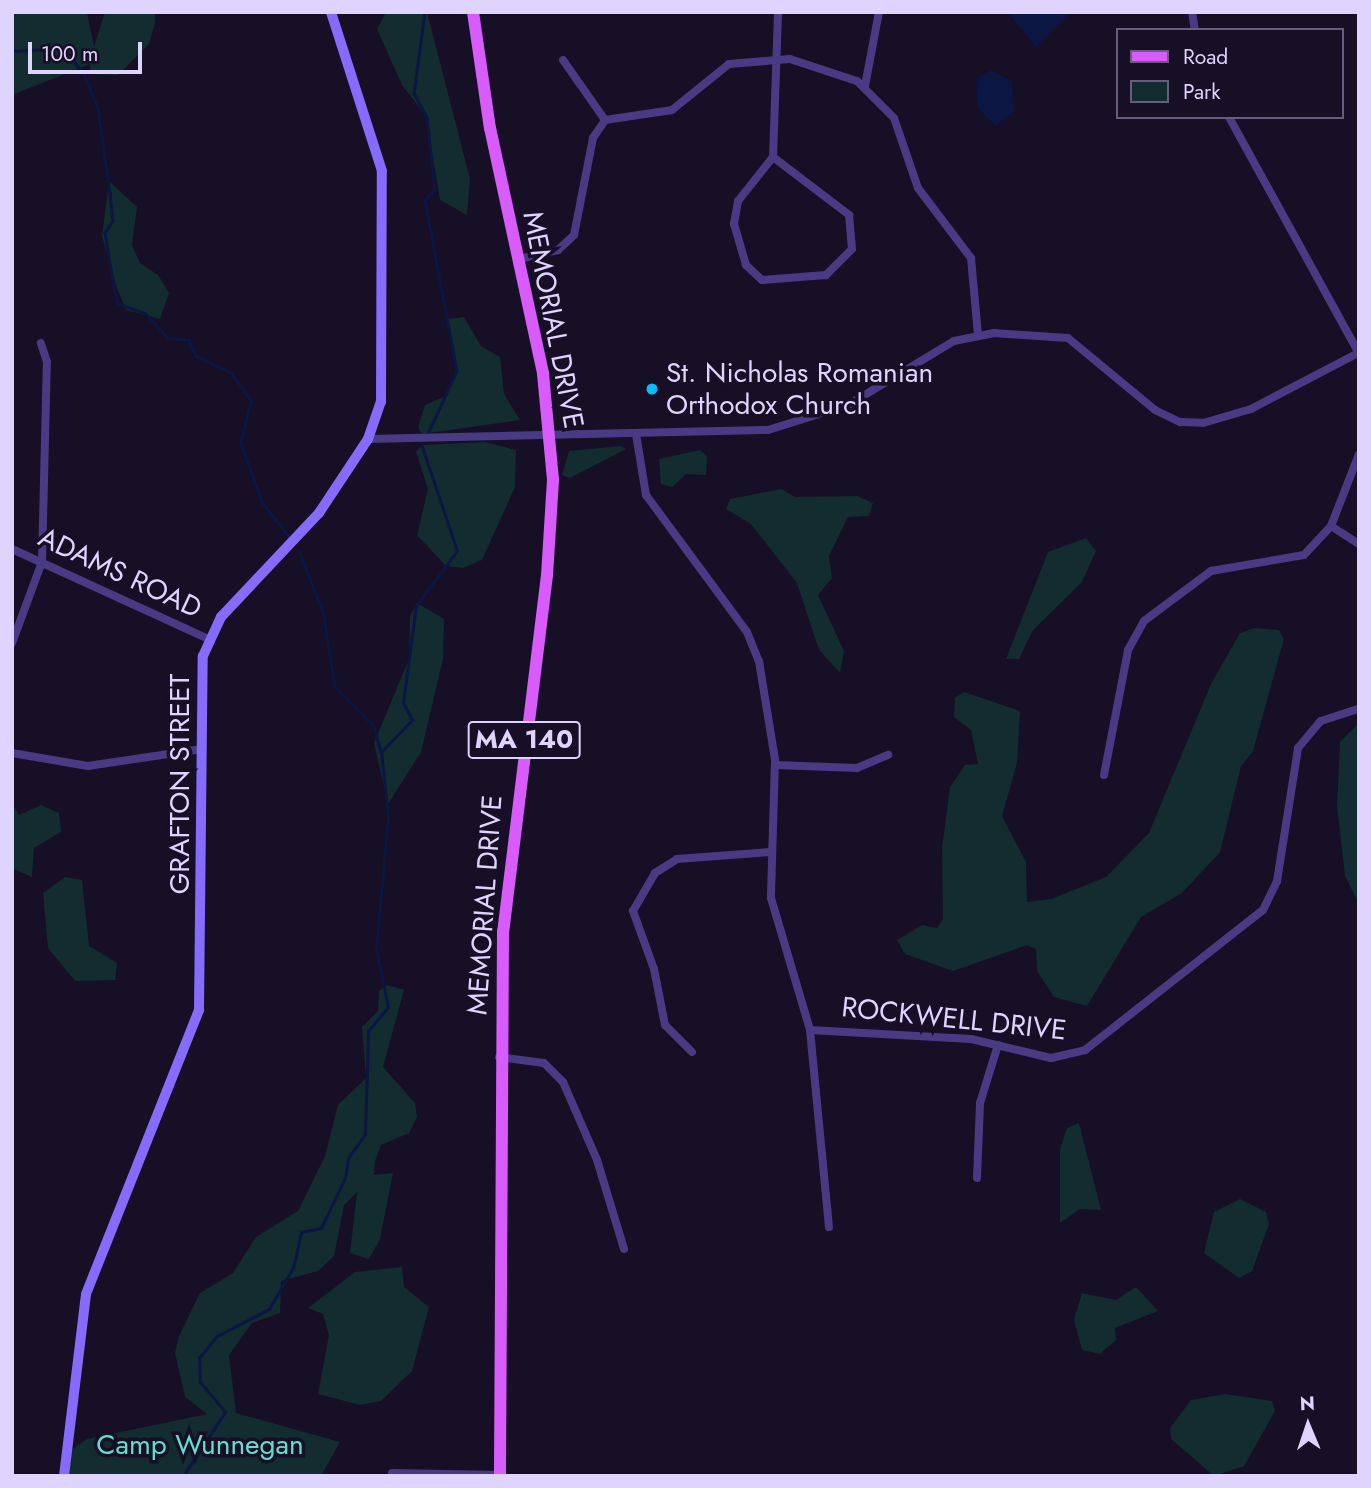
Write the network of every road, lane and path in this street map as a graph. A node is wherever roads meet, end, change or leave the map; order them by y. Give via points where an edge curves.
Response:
1 (331, 12) edge
2 (473, 12) edge
3 (778, 12) edge
4 (879, 12) edge
5 (780, 58) junction
6 (563, 60) dead end
7 (865, 86) junction
8 (1230, 119) edge
9 (605, 120) junction
10 (772, 157) junction
11 (519, 259) junction
12 (978, 335) junction
13 (41, 343) dead end
14 (1359, 353) edge
15 (636, 434) junction
16 (551, 438) junction
17 (368, 439) junction
18 (1359, 454) edge
19 (1331, 526) junction
20 (1359, 544) edge
21 (12, 549) edge
22 (42, 562) junction
23 (209, 639) junction
24 (12, 643) edge
25 (1359, 709) edge
26 (202, 749) junction
27 (12, 753) edge
28 (888, 755) dead end
29 (775, 765) junction
30 (1104, 775) dead end
31 (771, 852) junction
32 (810, 1030) junction
33 (998, 1045) junction
34 (692, 1052) dead end
35 (499, 1056) junction
36 (977, 1178) dead end
37 (828, 1227) dead end
38 (624, 1249) dead end
39 (392, 1473) dead end
40 (500, 1475) edge
41 (64, 1476) edge

1 - 17 street, GRAFTON STREET via 375,133 384,189 383,374
2 - 11 main road, MEMORIAL DRIVE / MA 140
3 - 5 street
4 - 7 street
5 - 7 street
5 - 9 street via 722,67 672,110
5 - 10 street
6 - 9 street
7 - 12 street via 894,118 918,188 964,244
8 - 14 street
9 - 11 street via 593,138 573,234 558,250
10 - 10 street via 735,207 746,265 770,282 826,275 852,249 849,215
11 - 16 main road, MEMORIAL DRIVE / MA 140
12 - 14 street via 1068,338 1155,410 1190,423 1251,410
12 - 15 street via 939,349 848,405 782,427
13 - 22 street via 47,354
15 - 16 street
15 - 29 street via 646,495 755,645
16 - 17 street
16 - 35 main road, MEMORIAL DRIVE / MA 140 via 550,544 508,868
17 - 23 street, GRAFTON STREET via 309,528 221,617
18 - 19 street
19 - 20 street
19 - 30 street via 1299,557 1211,571 1150,615 1128,650
21 - 22 street, ADAMS ROAD
22 - 23 street, ADAMS ROAD
22 - 24 street
23 - 26 street, GRAFTON STREET via 201,677
25 - 33 street, ROCKWELL DRIVE via 1321,721 1298,748 1275,888 1237,936 1081,1052 1051,1058
26 - 27 street via 88,766
26 - 41 street, GRAFTON STREET via 200,1010 87,1292
28 - 29 street via 858,768
29 - 31 street
31 - 32 street via 773,908
31 - 34 street via 676,859 655,873 633,911 654,969 665,1025
32 - 33 street, ROCKWELL DRIVE
32 - 37 street
33 - 36 street via 980,1107
35 - 38 street via 544,1063 563,1082 597,1160
35 - 40 main road, MEMORIAL DRIVE / MA 140
39 - 40 street

